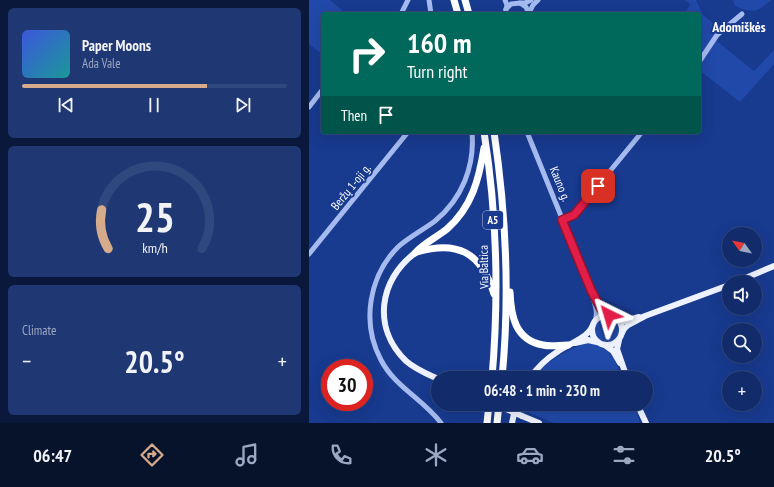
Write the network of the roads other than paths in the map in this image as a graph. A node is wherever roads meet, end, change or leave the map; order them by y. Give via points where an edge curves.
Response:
1 (408, 0) edge
2 (429, 0) edge
3 (454, 0) edge
4 (465, 0) edge
5 (505, 0) edge
6 (531, 0) edge
7 (538, 0) edge
8 (517, 2) edge
9 (402, 12) edge
10 (431, 12) edge
11 (457, 12) edge
12 (468, 12) edge
13 (506, 12) edge
14 (528, 12) edge
15 (530, 12) edge
16 (742, 14) dead end
17 (701, 59) edge
18 (321, 92) edge
19 (309, 107) edge
20 (406, 134) edge
21 (472, 134) edge
22 (494, 134) edge
23 (528, 134) edge
24 (640, 134) edge
25 (484, 136) edge
26 (562, 220) junction
27 (505, 245) junction
28 (415, 253) junction
29 (309, 254) edge
30 (774, 266) edge
31 (753, 275) edge
32 (722, 288) edge
33 (591, 290) junction
34 (496, 300) junction
35 (609, 315) junction
36 (645, 316) junction
37 (617, 319) junction
38 (594, 324) junction
39 (622, 333) junction
40 (619, 340) junction
41 (598, 342) junction
42 (568, 345) junction
43 (605, 345) junction
44 (623, 368) junction
45 (492, 371) edge
46 (502, 371) edge
47 (536, 371) edge
48 (624, 371) edge
49 (431, 376) edge
50 (488, 411) edge
51 (498, 411) edge
52 (511, 411) edge
53 (515, 411) edge
54 (640, 411) edge
55 (641, 415) junction
56 (441, 423) edge
57 (487, 423) edge
58 (497, 423) edge
59 (512, 423) edge
60 (539, 423) edge
61 (643, 423) edge
62 (646, 423) edge

1 - 9 street
2 - 10 street
3 - 11 highway
4 - 12 highway
5 - 13 street
6 - 8 street via 525,3
7 - 15 street
8 - 13 street via 511,4
8 - 14 street via 526,7
16 - 17 street via 717,35
18 - 19 street
20 - 29 street, Beržų 1-oji g.
21 - 56 street via 470,165 458,196 441,215 406,240 391,255 378,277 371,302 371,330 381,361 395,380
22 - 27 highway, Via Baltica / A5
23 - 26 street, Kauno g.
24 - 26 street via 574,215
25 - 28 highway via 478,179 467,206 449,227
25 - 34 highway, Via Baltica / A5 via 494,222
26 - 33 street, Kauno g.
27 - 42 highway via 511,309 519,330 529,340 542,345
27 - 46 highway, Via Baltica / A5 via 506,309
28 - 34 highway via 441,247 455,248 469,255 485,272
28 - 49 main road via 398,269 388,288 384,309 385,324 390,338 402,356 419,370
30 - 31 main road
32 - 36 main road
33 - 35 street, Kauno g. via 601,309
33 - 38 street, Kauno g. via 597,312
34 - 45 highway, Via Baltica / A5
35 - 37 main road
35 - 38 main road via 601,316
36 - 37 main road via 625,321
36 - 39 main road via 628,325
37 - 39 main road via 622,325
38 - 41 main road via 593,335
38 - 42 main road via 585,336
39 - 40 main road
40 - 43 main road
40 - 44 main road via 617,349
41 - 42 main road via 588,340
41 - 43 main road
42 - 47 main road via 550,356
43 - 44 main road
44 - 48 main road
50 - 57 highway
51 - 58 highway
52 - 60 main road, bridge
53 - 59 main road
54 - 55 main road
55 - 61 main road
55 - 62 main road

